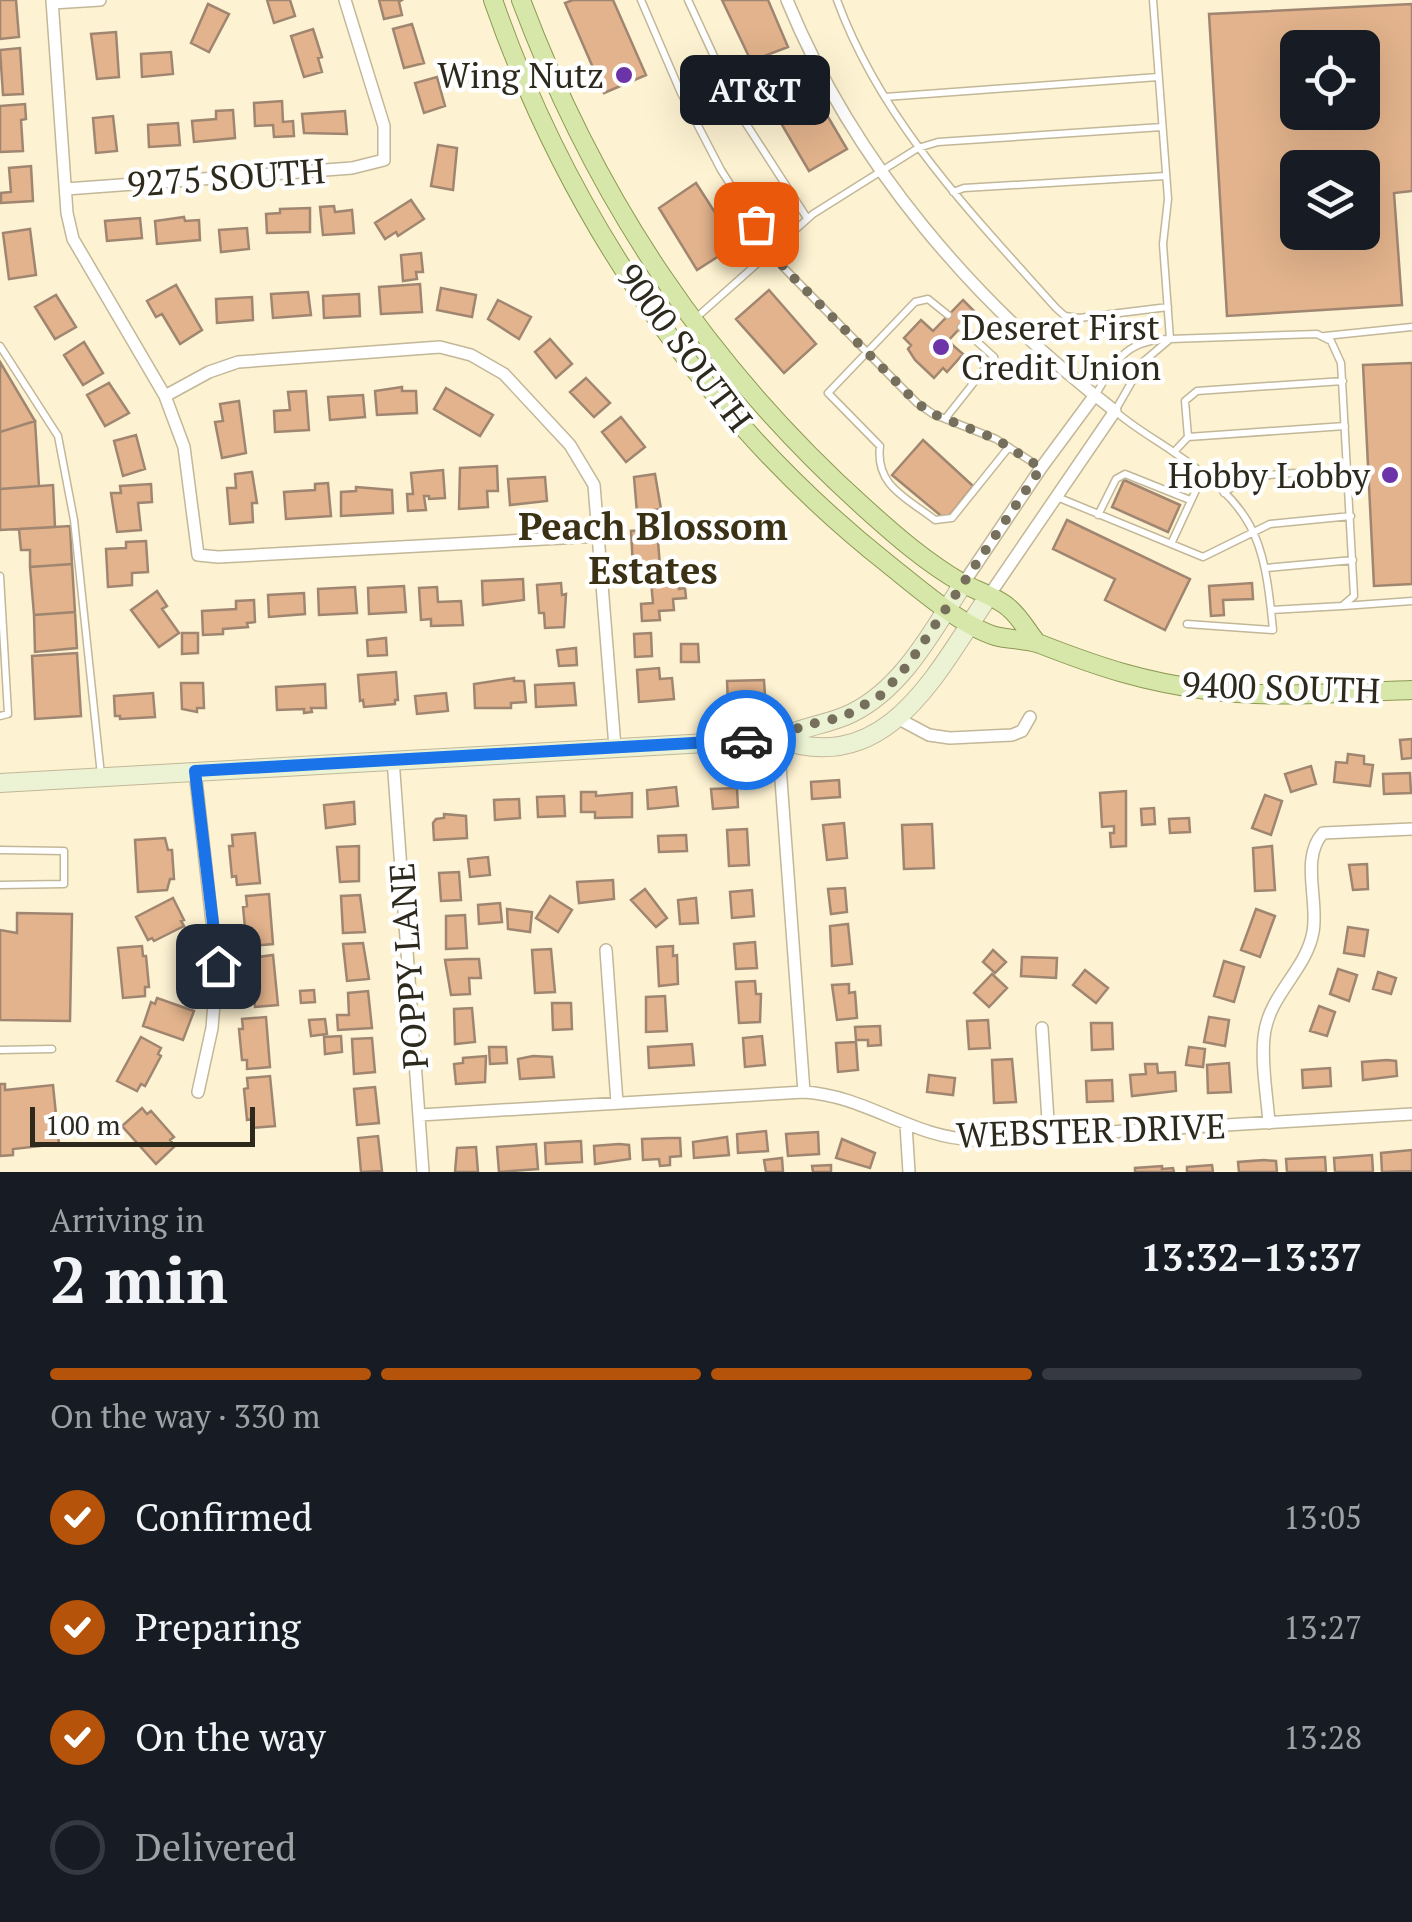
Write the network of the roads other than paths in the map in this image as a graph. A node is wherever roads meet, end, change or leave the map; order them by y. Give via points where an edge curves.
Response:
1 (100, 0) edge
2 (345, 0) edge
3 (493, 0) edge
4 (521, 0) edge
5 (641, 0) edge
6 (688, 0) edge
7 (787, 0) edge
8 (837, 0) edge
9 (1153, 0) edge
10 (52, 2) edge
11 (1158, 77) junction
12 (885, 96) junction
13 (1162, 127) junction
14 (918, 148) junction
15 (882, 171) junction
16 (1166, 176) junction
17 (66, 188) junction
18 (952, 192) junction
19 (807, 218) junction
20 (773, 251) junction
21 (1168, 308) junction
22 (948, 315) dead end
23 (693, 321) junction
24 (961, 327) dead end
25 (1412, 327) edge
26 (1324, 336) junction
27 (1170, 339) junction
28 (0, 346) edge
29 (865, 354) junction
30 (1343, 381) junction
31 (165, 396) junction
32 (1095, 396) junction
33 (1115, 411) junction
34 (945, 419) junction
35 (1346, 426) junction
36 (1188, 437) junction
37 (1009, 447) junction
38 (1174, 452) junction
39 (1041, 468) junction
40 (1348, 472) junction
41 (1203, 475) junction
42 (1224, 493) junction
43 (1056, 496) junction
44 (1190, 500) junction
45 (1098, 515) junction
46 (1351, 516) junction
47 (1254, 530) junction
48 (600, 536) junction
49 (1171, 544) junction
50 (1353, 560) junction
51 (1266, 568) junction
52 (0, 576) edge
53 (963, 584) junction
54 (988, 596) junction
55 (1412, 602) edge
56 (1342, 606) junction
57 (948, 608) junction
58 (1271, 610) junction
59 (970, 623) junction
60 (1187, 624) dead end
61 (1037, 643) junction
62 (1412, 690) edge
63 (0, 716) edge
64 (1030, 717) dead end
65 (900, 719) junction
66 (778, 738) junction
67 (615, 747) junction
68 (393, 759) junction
69 (195, 771) junction
70 (101, 777) junction
71 (0, 783) edge
72 (1412, 829) edge
73 (0, 850) edge
74 (0, 885) edge
75 (606, 950) dead end
76 (184, 965) dead end
77 (218, 966) junction
78 (1042, 1028) dead end
79 (52, 1049) dead end
80 (0, 1050) edge
81 (198, 1092) dead end
82 (804, 1092) junction
83 (617, 1103) junction
84 (1412, 1114) edge
85 (420, 1115) junction
86 (1269, 1123) junction
87 (906, 1126) junction
88 (1050, 1136) junction
89 (424, 1172) edge
90 (909, 1172) edge

1 - 10 street
2 - 17 street, 9275 SOUTH via 384,126 384,160 363,167
3 - 57 main road, 9000 SOUTH via 580,198 673,342 816,501
4 - 23 main road, 9000 SOUTH via 603,183
5 - 20 lane via 680,93
6 - 19 lane via 742,119
7 - 15 street via 831,90
8 - 12 lane
9 - 11 lane
10 - 17 street
11 - 12 lane
11 - 13 lane
12 - 14 lane
13 - 14 lane
13 - 16 lane
14 - 15 lane
14 - 18 lane
15 - 19 lane
15 - 32 street via 963,273
16 - 18 lane
16 - 21 lane
17 - 31 street via 73,238 84,262
18 - 21 lane via 1066,316
19 - 20 lane
20 - 23 lane
20 - 29 lane
21 - 27 lane
22 - 29 lane via 928,299 915,302
23 - 53 main road, 9000 SOUTH via 818,465
24 - 34 lane via 994,356
25 - 26 lane
26 - 27 lane
26 - 30 lane via 1335,346
27 - 32 lane via 1132,346
27 - 33 lane via 1133,375
28 - 70 lane via 58,436 74,520
29 - 34 lane via 917,403
29 - 37 lane via 828,393 880,446 884,480 935,520 952,518
30 - 35 lane
30 - 36 lane via 1196,391 1185,401
31 - 48 street via 238,362 456,350 504,374 570,445 594,485
31 - 48 street via 184,447 194,543 204,557
32 - 33 street
32 - 39 street
33 - 38 lane
33 - 43 street
34 - 37 lane
35 - 36 lane
35 - 40 lane
36 - 38 lane
37 - 39 lane
38 - 41 lane
39 - 53 street
40 - 42 lane via 1253,477
40 - 46 lane
41 - 42 lane
41 - 44 lane
42 - 47 lane
43 - 45 lane
43 - 54 street
44 - 45 lane via 1125,474
44 - 49 lane
45 - 49 lane
46 - 47 lane
46 - 50 lane
47 - 49 lane via 1203,557
47 - 51 lane
48 - 67 street
50 - 51 lane
50 - 56 lane via 1354,596
51 - 58 lane
52 - 63 lane via 8,714
53 - 54 main road, 9000 SOUTH
53 - 57 main road
54 - 59 main road
54 - 61 main road, 9400 SOUTH via 1008,606
55 - 56 lane
56 - 58 lane
57 - 59 main road, 9000 SOUTH
57 - 66 main road via 881,695 843,717
58 - 60 lane via 1273,630
59 - 61 main road, 9400 SOUTH via 993,636
59 - 65 main road
61 - 62 main road, 9400 SOUTH via 1124,675 1210,691
64 - 65 street via 1012,735 950,738
65 - 66 main road via 845,743 802,747
66 - 67 main road
66 - 82 street
67 - 68 main road
68 - 69 main road
68 - 85 street, POPPY LANE
69 - 70 main road
69 - 77 street
70 - 71 main road
72 - 86 street via 1323,833 1316,841 1311,943 1274,1004 1264,1035
73 - 74 lane via 64,851 64,884
75 - 83 street
76 - 77 street
77 - 81 street
78 - 88 street
79 - 80 lane
82 - 83 street, WEBSTER DRIVE
82 - 87 street, WEBSTER DRIVE via 853,1100
83 - 85 street, WEBSTER DRIVE
84 - 86 street, WEBSTER DRIVE
85 - 89 street, POPPY LANE
86 - 88 street, WEBSTER DRIVE
87 - 88 street, WEBSTER DRIVE via 952,1139
87 - 90 street

